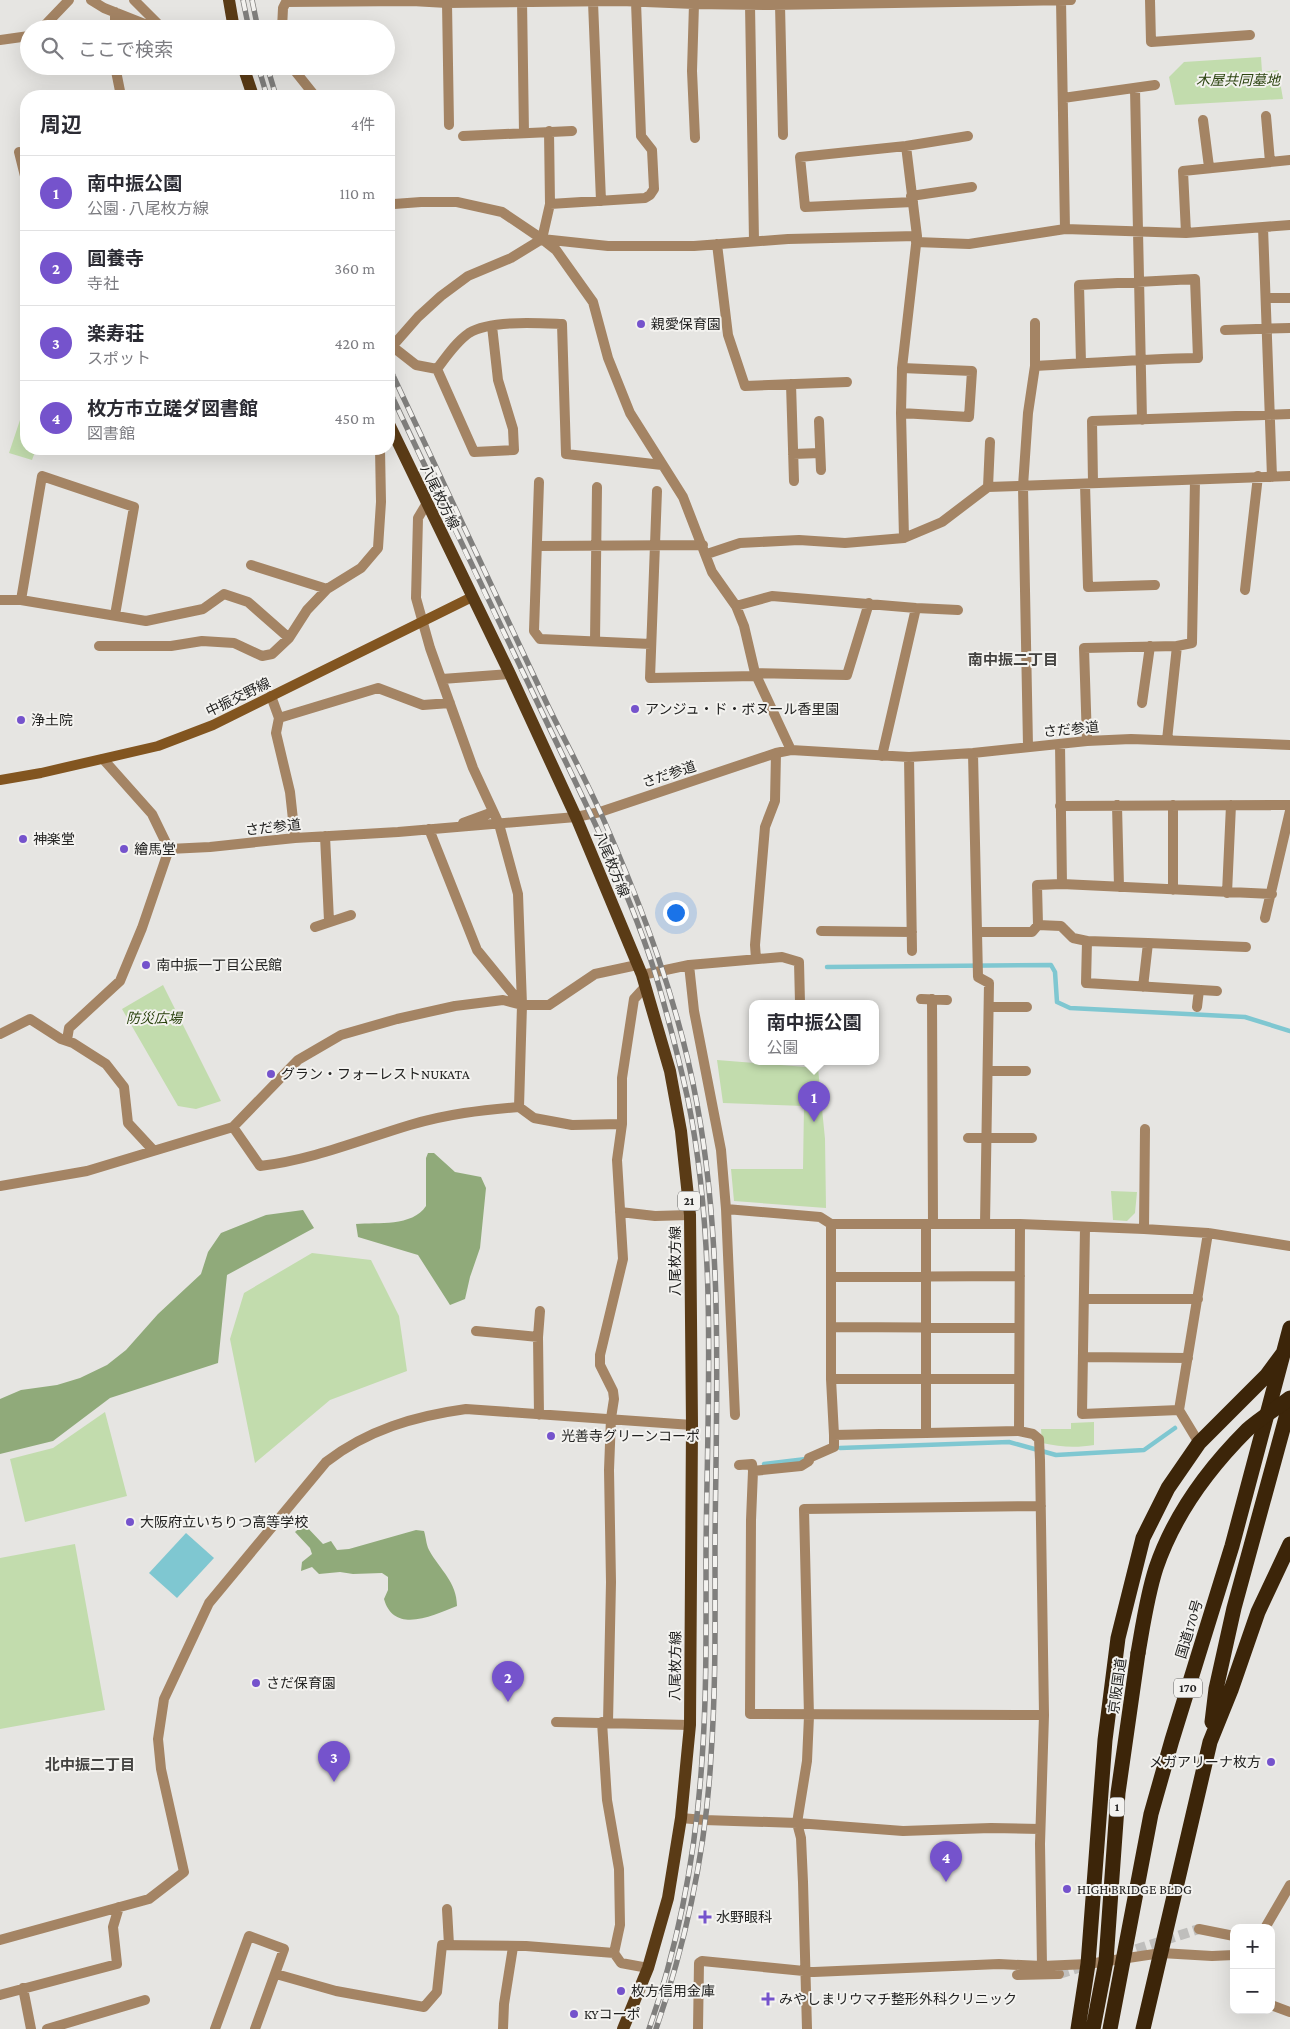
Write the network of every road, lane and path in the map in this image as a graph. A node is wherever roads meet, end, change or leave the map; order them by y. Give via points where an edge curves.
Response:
1 (69, 0) edge
2 (91, 0) edge
3 (134, 0) edge
4 (229, 0) edge
5 (1064, 0) edge
6 (1150, 0) edge
7 (330, 1) edge
8 (412, 1) edge
9 (522, 1) edge
10 (620, 1) edge
11 (593, 2) junction
12 (636, 2) junction
13 (774, 3) edge
14 (447, 4) junction
15 (694, 4) junction
16 (750, 4) junction
17 (115, 12) junction
18 (51, 20) edge
19 (115, 20) edge
20 (135, 20) edge
21 (154, 20) edge
22 (232, 20) edge
23 (282, 20) edge
24 (1250, 35) dead end
25 (20, 37) edge
26 (0, 40) edge
27 (117, 75) edge
28 (246, 75) edge
29 (298, 75) edge
30 (1156, 85) dead end
31 (1135, 89) junction
32 (120, 90) edge
33 (251, 90) edge
34 (310, 90) edge
35 (1063, 98) junction
36 (1266, 116) dead end
37 (1203, 120) dead end
38 (449, 125) dead end
39 (549, 131) junction
40 (572, 131) dead end
41 (524, 133) junction
42 (783, 135) dead end
43 (464, 136) dead end
44 (968, 136) dead end
45 (695, 138) dead end
46 (906, 146) junction
47 (19, 152) dead end
48 (20, 156) edge
49 (1290, 160) edge
50 (1270, 162) junction
51 (1209, 168) junction
52 (972, 187) dead end
53 (912, 199) junction
54 (601, 201) junction
55 (395, 204) edge
56 (550, 204) junction
57 (1290, 225) edge
58 (1263, 227) junction
59 (1064, 229) junction
60 (1138, 233) junction
61 (1186, 233) junction
62 (542, 239) junction
63 (916, 239) junction
64 (754, 241) junction
65 (717, 244) junction
66 (1139, 282) junction
67 (1266, 298) junction
68 (1290, 298) edge
69 (1035, 323) dead end
70 (492, 326) junction
71 (1268, 328) junction
72 (1290, 328) edge
73 (1225, 330) dead end
74 (395, 344) edge
75 (395, 352) edge
76 (1140, 359) junction
77 (1081, 364) junction
78 (1036, 366) junction
79 (902, 368) junction
80 (437, 369) junction
81 (847, 382) dead end
82 (791, 384) junction
83 (901, 413) junction
84 (1271, 414) junction
85 (1290, 414) edge
86 (1142, 420) junction
87 (819, 421) dead end
88 (395, 440) edge
89 (990, 442) dead end
90 (820, 453) junction
91 (793, 454) junction
92 (380, 455) edge
93 (662, 465) junction
94 (821, 470) dead end
95 (1258, 476) junction
96 (1272, 476) junction
97 (1290, 476) edge
98 (1195, 480) junction
99 (794, 481) dead end
100 (539, 482) dead end
101 (1089, 483) junction
102 (1023, 486) junction
103 (597, 487) dead end
104 (988, 487) junction
105 (657, 491) dead end
106 (427, 503) junction
107 (904, 538) junction
108 (537, 546) junction
109 (596, 546) junction
110 (655, 546) junction
111 (705, 550) junction
112 (250, 566) dead end
113 (1155, 585) dead end
114 (327, 589) junction
115 (1245, 590) dead end
116 (472, 597) junction
117 (0, 600) edge
118 (21, 600) junction
119 (869, 603) junction
120 (736, 606) junction
121 (916, 608) junction
122 (958, 610) dead end
123 (114, 615) junction
124 (422, 623) junction
125 (288, 638) junction
126 (595, 641) junction
127 (651, 644) junction
128 (99, 646) dead end
129 (1150, 646) junction
130 (1177, 646) junction
131 (510, 674) junction
132 (755, 674) junction
133 (442, 679) junction
134 (271, 696) junction
135 (450, 703) junction
136 (1142, 703) dead end
137 (279, 718) junction
138 (1167, 740) junction
139 (1087, 741) junction
140 (1060, 744) junction
141 (1290, 745) edge
142 (1028, 746) junction
143 (791, 750) junction
144 (776, 753) junction
145 (973, 753) junction
146 (882, 756) junction
147 (909, 757) junction
148 (103, 759) junction
149 (0, 780) edge
150 (1173, 804) junction
151 (1117, 805) junction
152 (1231, 805) junction
153 (1290, 805) edge
154 (1060, 806) junction
155 (1290, 811) edge
156 (493, 812) junction
157 (576, 817) junction
158 (499, 824) junction
159 (450, 828) junction
160 (429, 829) junction
161 (325, 836) junction
162 (295, 838) junction
163 (169, 849) junction
164 (1062, 884) junction
165 (1119, 887) junction
166 (1172, 890) junction
167 (1227, 893) junction
168 (1272, 894) junction
169 (351, 915) dead end
170 (1265, 918) dead end
171 (329, 921) junction
172 (1038, 925) junction
173 (315, 927) dead end
174 (821, 931) dead end
175 (912, 932) junction
176 (977, 932) junction
177 (1087, 941) junction
178 (1148, 943) junction
179 (1246, 947) dead end
180 (912, 951) dead end
181 (756, 959) junction
182 (688, 966) junction
183 (642, 976) junction
184 (1143, 987) junction
185 (1199, 990) junction
186 (1217, 991) dead end
187 (932, 999) junction
188 (800, 1000) edge
189 (921, 1000) dead end
190 (947, 1000) dead end
191 (522, 1005) junction
192 (989, 1007) junction
193 (1027, 1007) dead end
194 (1197, 1007) dead end
195 (0, 1034) edge
196 (67, 1040) junction
197 (988, 1071) junction
198 (1026, 1071) dead end
199 (519, 1107) junction
200 (622, 1124) junction
201 (233, 1127) junction
202 (1145, 1129) dead end
203 (968, 1138) dead end
204 (987, 1138) junction
205 (1032, 1138) dead end
206 (921, 1145) dead end
207 (932, 1145) junction
208 (153, 1150) junction
209 (0, 1186) edge
210 (726, 1210) junction
211 (620, 1212) junction
212 (690, 1215) junction
213 (831, 1224) junction
214 (930, 1224) junction
215 (985, 1224) junction
216 (1020, 1224) junction
217 (1085, 1227) junction
218 (1144, 1229) junction
219 (1208, 1233) junction
220 (1290, 1246) edge
221 (832, 1276) junction
222 (926, 1276) junction
223 (1020, 1276) junction
224 (1084, 1299) junction
225 (1198, 1299) junction
226 (540, 1311) dead end
227 (832, 1327) junction
228 (926, 1327) junction
229 (1018, 1328) junction
230 (1290, 1328) edge
231 (476, 1331) dead end
232 (538, 1337) junction
233 (1284, 1352) junction
234 (1083, 1357) junction
235 (1188, 1358) junction
236 (926, 1378) junction
237 (831, 1379) junction
238 (1018, 1379) junction
239 (1290, 1398) edge
240 (1290, 1403) edge
241 (1179, 1410) junction
242 (539, 1415) junction
243 (735, 1415) dead end
244 (610, 1418) junction
245 (692, 1425) junction
246 (1019, 1431) junction
247 (926, 1433) junction
248 (834, 1435) junction
249 (1199, 1443) junction
250 (739, 1465) dead end
251 (752, 1471) junction
252 (1041, 1506) junction
253 (1290, 1544) edge
254 (1044, 1715) junction
255 (809, 1716) junction
256 (556, 1722) dead end
257 (605, 1722) junction
258 (690, 1725) junction
259 (1210, 1742) junction
260 (681, 1818) junction
261 (797, 1823) junction
262 (1040, 1829) junction
263 (1290, 1885) edge
264 (119, 1907) junction
265 (447, 1909) dead end
266 (1267, 1924) edge
267 (1199, 1929) tunnel mouth
268 (1230, 1935) edge
269 (0, 1940) edge
270 (450, 1945) junction
271 (513, 1947) junction
272 (614, 1953) junction
273 (1161, 1953) junction
274 (1230, 1955) edge
275 (1124, 1957) junction
276 (1106, 1962) junction
277 (1088, 1964) junction
278 (1042, 1966) junction
279 (648, 1968) junction
280 (805, 1970) junction
281 (276, 1974) junction
282 (1059, 1974) tunnel mouth
283 (1018, 1975) dead end
284 (23, 1988) junction
285 (0, 1995) edge
286 (146, 2000) dead end
287 (1275, 2006) edge
288 (1290, 2012) edge
289 (32, 2029) edge
290 (46, 2029) edge
291 (216, 2029) edge
292 (255, 2029) edge
293 (503, 2029) edge
294 (623, 2029) edge
295 (698, 2029) edge
296 (807, 2029) edge
297 (1078, 2029) edge
298 (1093, 2029) edge
299 (1110, 2029) edge
300 (1143, 2029) edge

1 - 18 street
2 - 17 street
3 - 21 street
4 - 22 main road
5 - 13 street
5 - 35 street
6 - 24 street via 1151,42
7 - 8 street
7 - 23 street via 286,2
8 - 14 street
9 - 11 street
9 - 14 street
9 - 41 street
10 - 11 street
10 - 12 street
11 - 54 street
12 - 15 street
12 - 54 street via 641,136 652,150 654,189 645,198
13 - 16 street
13 - 42 street
14 - 38 street
15 - 16 street
15 - 45 street via 692,72
16 - 64 street
17 - 19 street
17 - 20 street
25 - 26 street
27 - 32 street
28 - 33 main road
29 - 34 street
30 - 31 street
31 - 35 street
31 - 60 street
35 - 59 street
36 - 50 street
37 - 51 street
39 - 40 street
39 - 41 street
39 - 56 street
41 - 43 street
44 - 46 street
46 - 53 street
46 - 53 street via 800,157 802,183 805,207
47 - 48 street
49 - 50 street
50 - 51 street
51 - 61 street via 1183,171
52 - 53 street
53 - 63 street
54 - 56 street
55 - 62 street via 457,202 502,212
56 - 62 street
57 - 58 street
58 - 61 street
58 - 67 street
59 - 60 street
59 - 63 street via 969,244
60 - 61 street
60 - 66 street
62 - 65 street via 608,246
62 - 74 street via 511,258 468,276 418,317
62 - 93 street via 556,250 593,302 608,358 630,413
63 - 64 street
63 - 79 street
64 - 65 street
65 - 82 street via 728,335 745,386
66 - 76 street
66 - 76 street via 1196,278 1198,358
66 - 77 street via 1079,285
67 - 68 street
67 - 71 street
69 - 78 street
70 - 80 street via 469,333
70 - 80 street via 498,380 513,429 514,450 474,452
70 - 93 street via 562,324 566,454
71 - 72 street
71 - 73 street
71 - 84 street
75 - 80 street via 416,365
76 - 77 street
76 - 86 street
77 - 78 street
78 - 102 street via 1028,413
79 - 83 street
79 - 83 street via 972,371 969,416
81 - 82 street
82 - 91 street
83 - 107 street
84 - 85 street
84 - 86 street
84 - 96 street
86 - 101 street via 1092,421
87 - 90 street
88 - 106 main road, 八尾枚方線 / 21
89 - 104 street
90 - 91 street
90 - 94 street
91 - 99 street
92 - 114 street via 378,548 361,568
93 - 111 street via 683,497
95 - 96 street
95 - 98 street
95 - 115 street
96 - 97 street
98 - 101 street
98 - 130 street via 1192,643
100 - 108 street
101 - 102 street
101 - 113 street via 1088,587
102 - 104 street
102 - 142 street
103 - 109 street
104 - 107 street via 942,522
105 - 110 street
106 - 116 main road, 八尾枚方線 / 21
106 - 124 street via 418,518 415,589
107 - 111 street via 845,543 799,540 740,543
108 - 109 street
108 - 126 street via 534,630 540,639
109 - 110 street
109 - 126 street
110 - 111 street
110 - 127 street
111 - 120 street via 712,572
112 - 114 street
114 - 125 street
116 - 124 street, 中振交野線
116 - 131 main road, 八尾枚方線 / 21
117 - 118 street
118 - 123 street
118 - 123 street via 42,476 134,507
119 - 120 street via 772,596
119 - 121 street
119 - 132 street via 847,675
120 - 132 street
121 - 122 street
121 - 146 street
123 - 125 street via 146,621 203,609 224,594 248,602
124 - 133 street
124 - 134 street, 中振交野線
125 - 128 street via 272,654 262,656 226,642
126 - 127 street
127 - 132 street via 650,678
129 - 130 street
129 - 136 street
129 - 139 street via 1084,648
130 - 138 street
131 - 133 street
131 - 157 main road, 八尾枚方線 / 21
132 - 143 street
133 - 135 street
134 - 137 street
134 - 148 street, 中振交野線 via 212,725 158,746
135 - 137 street via 424,706 378,688
135 - 156 street
137 - 162 street via 276,733 290,792
138 - 139 street, さだ参道
138 - 141 street, さだ参道
139 - 140 street, さだ参道
140 - 142 street, さだ参道
140 - 154 street
142 - 145 street, さだ参道
143 - 144 street, さだ参道
143 - 146 street, さだ参道
144 - 157 street, さだ参道 via 600,812
144 - 181 street via 775,801 765,827
145 - 147 street, さだ参道
145 - 176 street
146 - 147 street, さだ参道
147 - 175 street
148 - 149 street, 中振交野線
148 - 163 street via 152,814
150 - 151 street
150 - 152 street
150 - 166 street
151 - 154 street
151 - 165 street
152 - 153 street
152 - 167 street
154 - 164 street
155 - 168 street
156 - 158 street
156 - 159 street
157 - 158 street, さだ参道
157 - 183 main road, 八尾枚方線 / 21
158 - 159 street, さだ参道
158 - 191 street via 518,894
159 - 160 street, さだ参道
160 - 161 street, さだ参道
160 - 191 street via 477,950
161 - 162 street, さだ参道
161 - 171 street
162 - 163 street, さだ参道
163 - 196 street via 120,981 70,1028
164 - 165 street
164 - 172 street via 1037,885
165 - 166 street
166 - 167 street
167 - 168 street
168 - 170 street
169 - 171 street
171 - 173 street
172 - 176 street via 1032,932
172 - 177 street via 1061,926 1073,938
174 - 175 street
175 - 180 street
176 - 192 street via 978,976 989,983
177 - 178 street
177 - 184 street via 1086,983
178 - 179 street
178 - 184 street
181 - 182 street
181 - 188 street via 782,957 798,962
182 - 183 street
182 - 210 street via 721,1150
183 - 191 street via 595,974 548,1005
183 - 200 street via 634,998 622,1078
183 - 212 main road, 八尾枚方線 / 21 via 670,1070 681,1131
184 - 185 street
185 - 186 street
185 - 194 street
187 - 189 street
187 - 190 street
187 - 207 street
191 - 199 street
191 - 201 street via 502,1000 455,1006 341,1035 298,1060
192 - 193 street
192 - 197 street
195 - 196 street via 30,1019 60,1039
196 - 208 street via 106,1064 124,1088 128,1123
197 - 198 street
197 - 204 street
199 - 200 street via 534,1118 572,1125
199 - 201 street via 469,1111 411,1125 333,1151 260,1166
200 - 211 street via 617,1160
201 - 208 street
202 - 218 street
203 - 204 street
204 - 205 street
204 - 215 street
206 - 207 street
207 - 214 street
208 - 209 street via 87,1170
210 - 213 street via 820,1217
210 - 243 street
211 - 212 street via 654,1216
211 - 244 street via 622,1258 600,1355 600,1365 613,1391
212 - 245 main road, 八尾枚方線 / 21
213 - 214 street
213 - 221 street
214 - 215 street
214 - 222 street
215 - 216 street
216 - 217 street
216 - 223 street
217 - 218 street
217 - 224 street
218 - 219 street
219 - 220 street
219 - 225 street
221 - 222 street
221 - 227 street
222 - 223 street
222 - 228 street
223 - 229 street
224 - 225 street
224 - 234 street
225 - 235 street
226 - 232 street
227 - 228 street
227 - 237 street
228 - 229 street
228 - 236 street
229 - 238 street
230 - 233 highway, 国道170号 / 170
231 - 232 street
232 - 242 street
233 - 249 highway via 1266,1375
233 - 275 highway, 国道170号 / 170 via 1232,1546 1151,1814
234 - 235 street
234 - 241 street via 1082,1414
235 - 241 street
236 - 237 street
236 - 238 street
236 - 247 street
237 - 248 street
238 - 246 street
239 - 276 highway, 京阪国道 / 1, bridge via 1248,1429 1201,1481 1174,1526 1156,1568 1138,1654 1118,1793
240 - 259 highway, 170 via 1234,1608 1216,1689
241 - 249 street
242 - 244 street
242 - 264 street via 466,1409 435,1413 376,1432 346,1446 326,1462 209,1604 164,1699 158,1738 161,1769 184,1872 149,1899
244 - 245 street
244 - 257 street via 611,1589
245 - 258 main road, 八尾枚方線 / 21
246 - 247 street
246 - 252 street via 1039,1439
247 - 248 street
248 - 251 street via 834,1447 809,1458 809,1462 801,1466
249 - 277 highway via 1168,1488 1143,1538 1118,1638 1105,1740
250 - 251 street via 752,1464
251 - 255 street via 750,1714
252 - 254 street
252 - 255 street via 804,1509
253 - 259 highway via 1258,1612
254 - 255 street
254 - 262 street
255 - 261 street via 807,1761
256 - 257 street
257 - 258 street
257 - 272 street via 607,1800 619,1869 620,1926
258 - 260 main road, 八尾枚方線 / 21
259 - 273 highway
260 - 261 street
260 - 279 main road, 八尾枚方線 / 21 via 668,1898
261 - 262 street via 903,1831
261 - 280 street via 803,1873
262 - 278 street
263 - 266 street
264 - 269 street
264 - 284 street via 113,1927 117,1964
265 - 270 street
267 - 268 street
270 - 271 street
270 - 281 street via 442,1945 437,1992 424,2007 336,1991
271 - 272 street
271 - 293 street
272 - 279 street via 621,1963
273 - 274 street
273 - 275 street
273 - 300 highway
275 - 276 street
275 - 299 highway, 国道170号 / 170
276 - 277 street
276 - 298 highway, 京阪国道 / 1
277 - 278 street
277 - 297 highway
278 - 280 street via 999,1964
279 - 294 main road, 八尾枚方線 / 21
280 - 295 street via 702,1961 699,1963
280 - 296 street
281 - 291 street via 284,1949 250,1936
281 - 292 street
282 - 283 street
284 - 285 street
284 - 289 street
286 - 290 street
287 - 288 street

